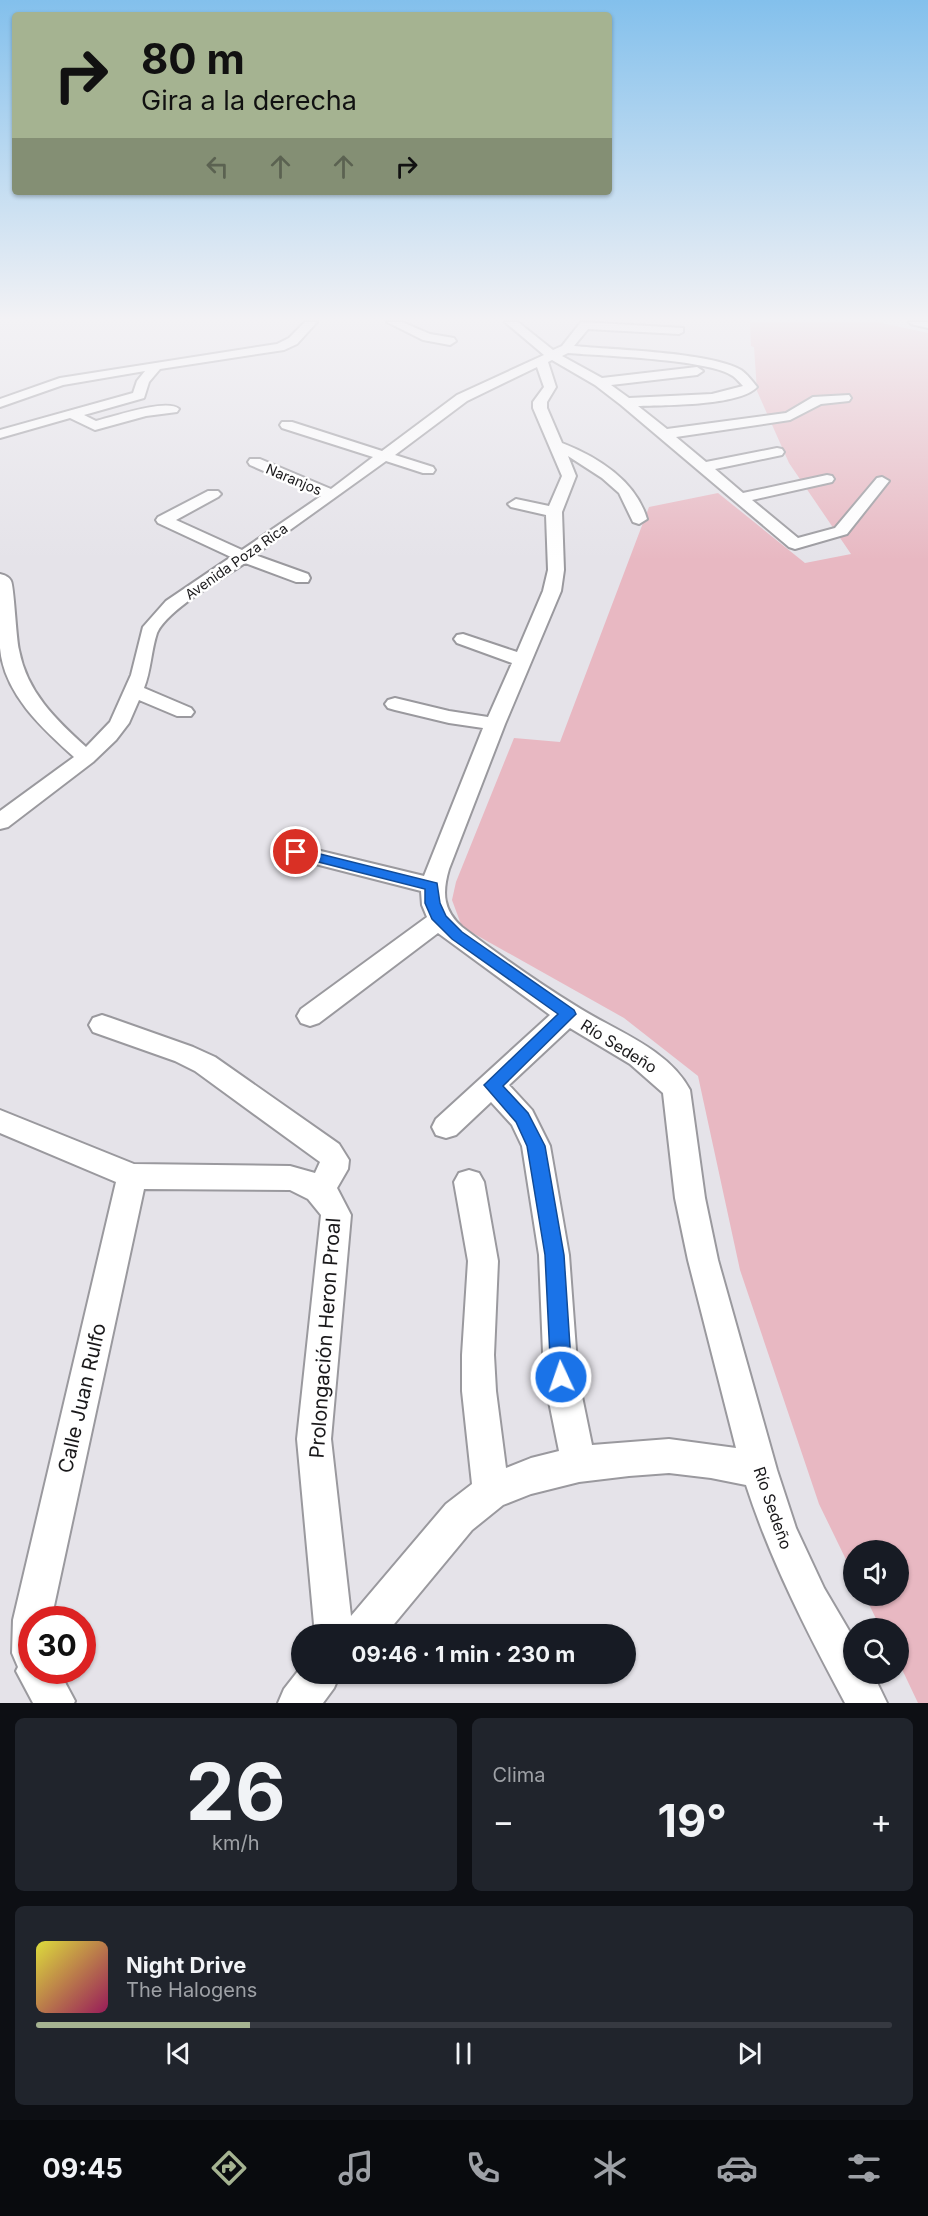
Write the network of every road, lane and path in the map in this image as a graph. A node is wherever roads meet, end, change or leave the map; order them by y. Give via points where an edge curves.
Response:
1 (116, 401) edge
2 (457, 401) edge
3 (540, 401) edge
4 (635, 401) edge
5 (815, 401) edge
6 (626, 402) joint
7 (172, 409) dead end
8 (72, 414) junction
9 (287, 425) dead end
10 (0, 434) edge
11 (664, 434) junction
12 (556, 446) junction
13 (777, 452) dead end
14 (384, 456) junction
15 (255, 462) dead end
16 (703, 467) junction
17 (428, 470) dead end
18 (826, 479) dead end
19 (882, 481) dead end
20 (213, 494) dead end
21 (332, 495) junction
22 (740, 498) junction
23 (516, 504) dead end
24 (554, 512) junction
25 (639, 519) dead end
26 (242, 556) junction
27 (302, 578) dead end
28 (0, 579) edge
29 (463, 639) dead end
30 (522, 660) junction
31 (134, 691) junction
32 (395, 704) dead end
33 (184, 712) dead end
34 (495, 724) junction
35 (86, 758) junction
36 (0, 822) edge
37 (296, 852) dead end
38 (432, 886) junction
39 (440, 919) junction
40 (568, 1014) junction
41 (310, 1016) dead end
42 (102, 1025) dead end
43 (492, 1085) junction
44 (0, 1121) edge
45 (446, 1127) dead end
46 (132, 1176) junction
47 (469, 1182) dead end
48 (320, 1190) junction
49 (579, 1464) junction
50 (759, 1470) junction
51 (491, 1492) junction
52 (36, 1606) edge
53 (333, 1624) edge
54 (369, 1624) edge
55 (312, 1684) edge
56 (298, 1703) edge
57 (867, 1703) edge

1 - 8 street
2 - 14 street, Avenida Poza Rica
3 - 12 street
4 - 6 street
5 - 11 street via 789,416
6 - 11 street
7 - 8 street via 95,426
8 - 10 street
9 - 14 street
11 - 16 street
12 - 24 street via 569,476
12 - 25 street via 575,453 622,487
13 - 16 street
14 - 17 street
14 - 21 street, Avenida Poza Rica
15 - 21 street, Naranjos
16 - 22 street
18 - 22 street
19 - 22 street via 841,531 795,544
20 - 26 street via 164,520
21 - 26 street, Avenida Poza Rica
23 - 24 street
24 - 30 street via 555,580
26 - 27 street
26 - 31 street, Avenida Poza Rica via 159,617 149,631
28 - 35 street via 3,616 18,678 39,712
29 - 30 street
30 - 34 street
31 - 33 street
31 - 35 street, Avenida Poza Rica via 118,723
32 - 34 street
34 - 38 street
35 - 36 street, Avenida Poza Rica
37 - 38 street
38 - 39 street via 432,903
39 - 40 street, Río Sedeño
39 - 41 street
40 - 43 street
40 - 50 street, Río Sedeño via 649,1062 676,1090 698,1240
42 - 48 street via 205,1064 329,1152 335,1160 333,1169
43 - 45 street
43 - 49 street via 522,1118 536,1146 554,1255 561,1377
44 - 46 street
46 - 48 street via 290,1178
46 - 52 street, Calle Juan Rulfo
47 - 51 street via 483,1261 479,1391
48 - 53 street, Prolongación Heron Proal via 331,1201 336,1215 314,1439
49 - 50 street via 669,1456
49 - 51 street via 531,1476
50 - 57 street, Río Sedeño via 784,1544
51 - 54 street via 459,1517
55 - 56 street

